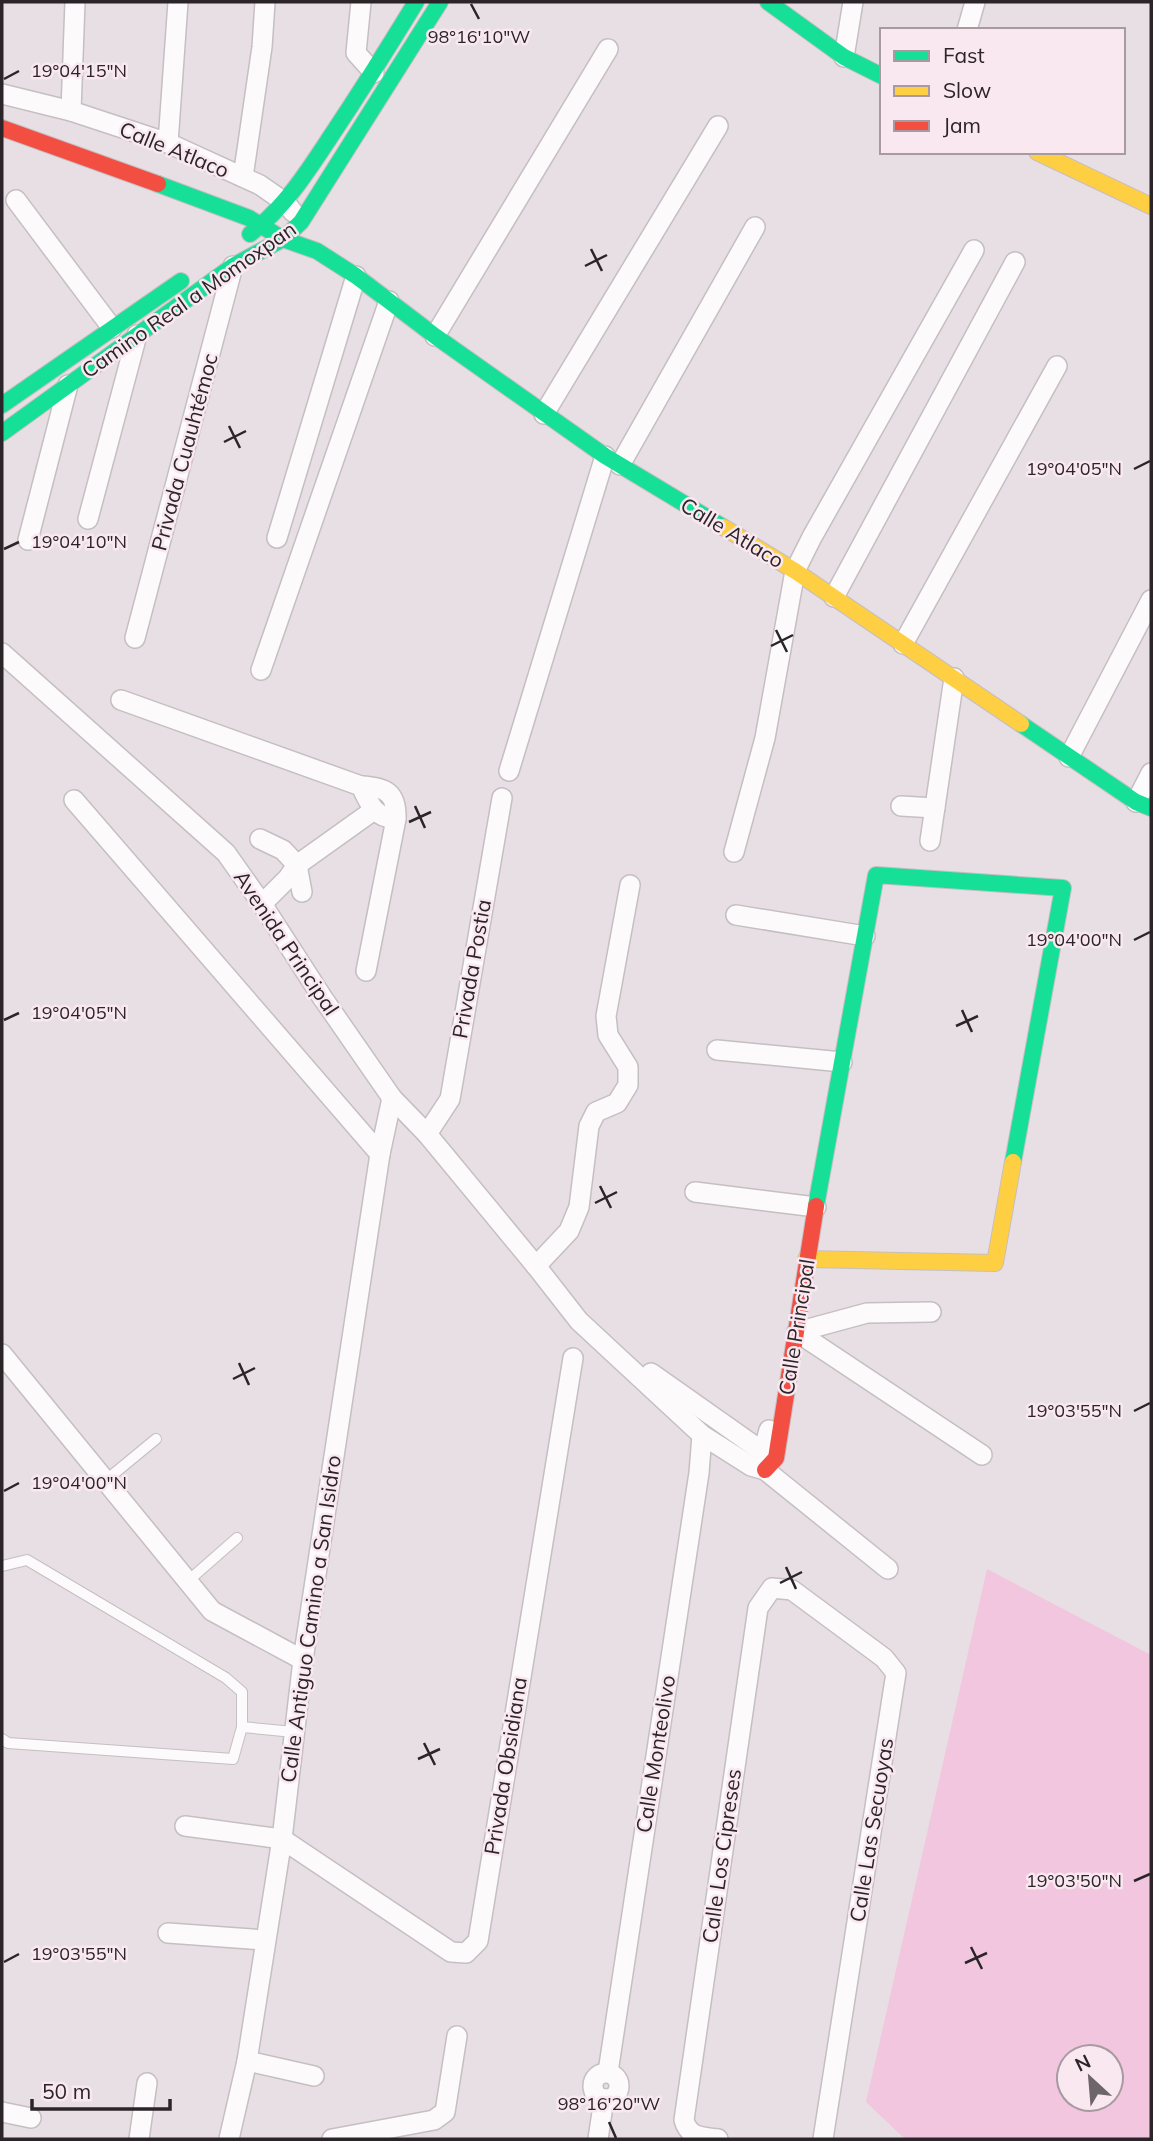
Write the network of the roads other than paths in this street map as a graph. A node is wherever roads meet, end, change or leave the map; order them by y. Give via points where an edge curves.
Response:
1 (75, 2) edge
2 (178, 2) edge
3 (265, 2) edge
4 (361, 2) edge
5 (416, 2) edge
6 (440, 2) edge
7 (768, 2) edge
8 (853, 2) edge
9 (975, 2) edge
10 (968, 28) edge
11 (608, 48) dead end
12 (844, 57) junction
13 (374, 73) junction
14 (880, 75) edge
15 (2, 94) edge
16 (26, 100) junction
17 (71, 111) junction
18 (718, 126) dead end
19 (11, 131) edge
20 (168, 143) junction
21 (1041, 154) edge
22 (243, 177) junction
23 (16, 200) dead end
24 (286, 203) junction
25 (1151, 206) edge
26 (301, 222) junction
27 (263, 226) junction
28 (755, 227) dead end
29 (283, 239) junction
30 (241, 240) dead end
31 (974, 250) dead end
32 (317, 251) junction
33 (1015, 262) dead end
34 (233, 266) junction
35 (198, 269) dead end
36 (356, 276) junction
37 (389, 301) junction
38 (112, 328) junction
39 (137, 335) junction
40 (435, 336) junction
41 (65, 360) junction
42 (1057, 366) dead end
43 (73, 381) junction
44 (2, 405) edge
45 (544, 414) junction
46 (2, 433) edge
47 (612, 460) junction
48 (88, 519) dead end
49 (276, 538) dead end
50 (28, 540) dead end
51 (795, 571) junction
52 (834, 597) junction
53 (1151, 600) edge
54 (135, 638) dead end
55 (903, 644) junction
56 (2, 653) edge
57 (261, 670) dead end
58 (954, 678) junction
59 (121, 700) dead end
60 (1069, 757) junction
61 (509, 771) dead end
62 (1151, 773) edge
63 (361, 786) junction
64 (502, 798) dead end
65 (74, 800) dead end
66 (1144, 805) edge
67 (901, 806) dead end
68 (935, 808) junction
69 (374, 810) junction
70 (396, 819) junction
71 (260, 839) dead end
72 (930, 841) dead end
73 (734, 852) dead end
74 (292, 872) junction
75 (629, 885) dead end
76 (302, 892) dead end
77 (262, 904) junction
78 (736, 915) dead end
79 (865, 936) junction
80 (366, 971) dead end
81 (717, 1050) dead end
82 (842, 1062) junction
83 (392, 1098) junction
84 (427, 1134) junction
85 (380, 1154) junction
86 (695, 1192) dead end
87 (812, 1206) junction
88 (806, 1259) junction
89 (536, 1266) junction
90 (931, 1312) dead end
91 (797, 1332) junction
92 (818, 1346) dead end
93 (2, 1354) edge
94 (573, 1358) dead end
95 (651, 1373) dead end
96 (702, 1435) junction
97 (156, 1439) dead end
98 (982, 1455) dead end
99 (765, 1470) junction
100 (105, 1480) junction
101 (237, 1538) dead end
102 (2, 1566) edge
103 (887, 1569) dead end
104 (188, 1581) junction
105 (772, 1588) joint
106 (303, 1660) junction
107 (242, 1727) junction
108 (294, 1732) junction
109 (2, 1739) edge
110 (185, 1826) dead end
111 (282, 1839) junction
112 (168, 1933) dead end
113 (265, 1940) junction
114 (457, 2036) dead end
115 (247, 2061) junction
116 (314, 2076) dead end
117 (147, 2083) dead end
118 (2, 2112) edge
119 (31, 2118) dead end
120 (139, 2139) edge
121 (229, 2139) edge
122 (332, 2139) edge
123 (598, 2139) edge
124 (718, 2139) edge
125 (823, 2139) edge

1 - 17 street
2 - 20 street
3 - 22 street
4 - 13 street via 355,53
5 - 13 street, Camino Real a Momoxpan
6 - 26 street, Camino Real a Momoxpan
7 - 12 street
8 - 12 street
9 - 10 street
11 - 40 street
12 - 14 street
13 - 24 street, Camino Real a Momoxpan
15 - 16 street, Calle Atlaco
16 - 17 street, Calle Atlaco
16 - 19 street
17 - 20 street, Calle Atlaco
18 - 45 street
19 - 27 street, Calle Atlaco
20 - 22 street, Calle Atlaco
21 - 25 street
22 - 24 street, Calle Atlaco
23 - 38 street
24 - 26 street, Calle Atlaco
24 - 27 street, Camino Real a Momoxpan
26 - 29 street, Camino Real a Momoxpan
26 - 32 street, Calle Atlaco
27 - 29 street, Calle Atlaco
27 - 30 street, Camino Real a Momoxpan
28 - 47 street
29 - 32 street, Calle Atlaco
29 - 34 street, Camino Real a Momoxpan
31 - 51 street
32 - 36 street, Calle Atlaco
33 - 52 street
34 - 39 street, Camino Real a Momoxpan
34 - 54 street, Privada Cuauhtémoc
35 - 38 street, Camino Real a Momoxpan
36 - 37 street, Calle Atlaco
36 - 49 street
37 - 40 street, Calle Atlaco
37 - 57 street
38 - 41 street, Camino Real a Momoxpan
39 - 43 street, Camino Real a Momoxpan
39 - 48 street
40 - 45 street, Calle Atlaco
41 - 43 street
41 - 44 street, Camino Real a Momoxpan
42 - 55 street
43 - 46 street, Camino Real a Momoxpan
43 - 50 street
45 - 47 street, Calle Atlaco
47 - 51 street, Calle Atlaco
47 - 61 street
51 - 52 street, Calle Atlaco
51 - 73 street via 765,738
52 - 55 street, Calle Atlaco
53 - 60 street
55 - 58 street, Calle Atlaco
56 - 77 street, Avenida Principal via 226,853
58 - 60 street, Calle Atlaco
58 - 68 street
59 - 63 street
60 - 66 street, Calle Atlaco
62 - 66 street
63 - 69 street
63 - 70 street via 382,787 392,797
64 - 84 street, Privada Postia via 450,1099
65 - 85 street
67 - 68 street
68 - 72 street
69 - 70 street via 384,818
69 - 74 street
70 - 80 street
71 - 74 street via 283,850
74 - 76 street
74 - 77 street
75 - 89 street via 607,1016 608,1035 628,1067 628,1085 617,1103 596,1112 589,1126 579,1207 569,1231
77 - 83 street, Avenida Principal
78 - 79 street
79 - 82 street, Calle Principal
79 - 88 street, Calle Principal via 876,875 1063,888 995,1263
81 - 82 street
82 - 87 street, Calle Principal
83 - 84 street, Avenida Principal
83 - 85 street, Calle Antiguo Camino a San Isidro
84 - 89 street, Avenida Principal
85 - 106 street, Calle Antiguo Camino a San Isidro
86 - 87 street
87 - 88 street, Calle Principal
87 - 95 street via 781,1384 763,1452
88 - 91 street, Calle Principal
89 - 96 street via 579,1321
90 - 91 street via 867,1312
91 - 92 street
91 - 98 street
91 - 99 street, Calle Principal via 776,1458
93 - 100 street
94 - 111 street, Privada Obsidiana via 478,1941 466,1953 451,1952
96 - 99 street
96 - 123 street, Calle Monteolivo via 608,2073 598,2075 592,2084 595,2094 604,2099
97 - 100 lane
99 - 103 street
100 - 104 street
101 - 104 lane
102 - 107 lane via 27,1560 226,1678 242,1692
104 - 106 street via 212,1611
105 - 124 street, Calle Los Cipreses via 758,1608 684,2120 693,2135
105 - 125 street, Calle Las Secuoyas via 792,1590 884,1658 896,1673
106 - 108 street, Calle Antiguo Camino a San Isidro
107 - 108 lane
107 - 109 lane via 233,1759
108 - 111 street, Calle Antiguo Camino a San Isidro
110 - 111 street
111 - 113 street, Calle Antiguo Camino a San Isidro
112 - 113 street
113 - 115 street, Calle Antiguo Camino a San Isidro
114 - 122 street via 444,2112 434,2120
115 - 116 street
115 - 121 street, Calle Antiguo Camino a San Isidro
117 - 120 street
118 - 119 street

